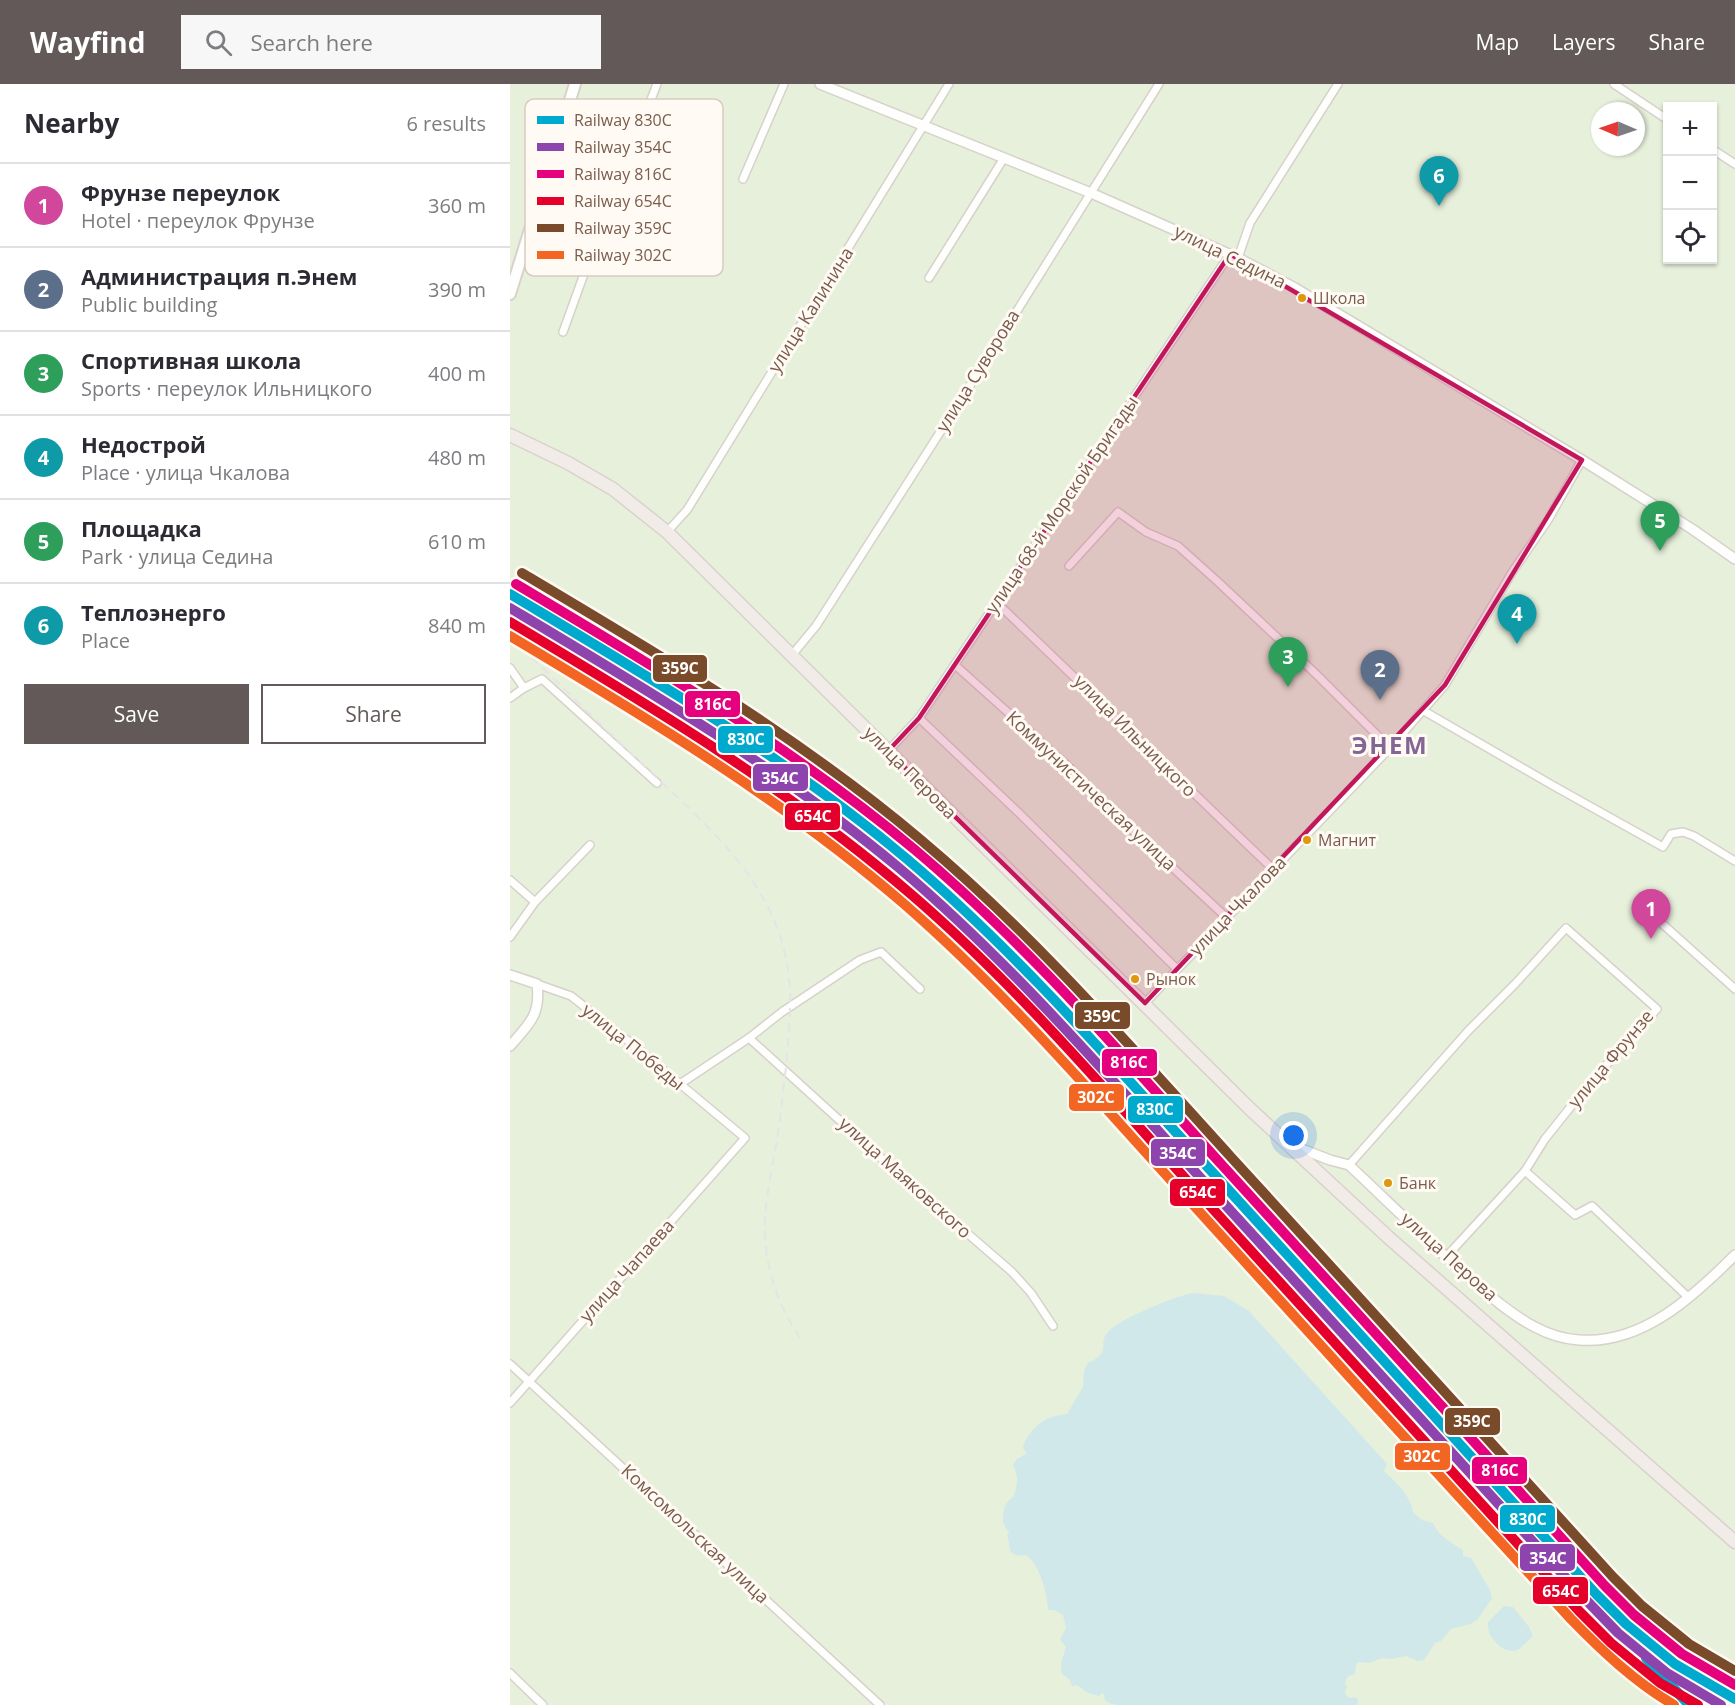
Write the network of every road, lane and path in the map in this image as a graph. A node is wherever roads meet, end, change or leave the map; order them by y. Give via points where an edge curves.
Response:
1 (575, 84) edge
2 (657, 84) edge
3 (784, 84) edge
4 (820, 84) edge
5 (950, 84) edge
6 (1159, 84) edge
7 (1338, 84) edge
8 (1614, 84) edge
9 (570, 99) edge
10 (651, 99) edge
11 (1663, 117) edge
12 (923, 126) junction
13 (1717, 152) edge
14 (1004, 158) junction
15 (1735, 164) edge
16 (743, 179) dead end
17 (1091, 193) junction
18 (525, 246) edge
19 (1234, 256) junction
20 (583, 276) edge
21 (929, 278) dead end
22 (510, 294) edge
23 (563, 332) dead end
24 (510, 435) edge
25 (1582, 460) junction
26 (667, 532) junction
27 (1735, 558) edge
28 (1070, 566) dead end
29 (997, 603) junction
30 (792, 655) junction
31 (955, 665) junction
32 (510, 668) edge
33 (524, 688) junction
34 (510, 698) edge
35 (1424, 711) junction
36 (920, 718) junction
37 (1390, 748) junction
38 (888, 751) junction
39 (657, 783) dead end
40 (590, 845) dead end
41 (1735, 861) edge
42 (1273, 869) junction
43 (510, 880) edge
44 (535, 902) junction
45 (1638, 902) dead end
46 (1226, 917) junction
47 (510, 938) edge
48 (1177, 969) junction
49 (510, 975) edge
50 (537, 984) junction
51 (920, 989) dead end
52 (1735, 989) edge
53 (1145, 1003) junction
54 (749, 1038) junction
55 (510, 1046) edge
56 (680, 1084) junction
57 (745, 1138) joint
58 (1287, 1143) junction
59 (1349, 1166) junction
60 (1526, 1171) junction
61 (1735, 1255) edge
62 (1446, 1257) junction
63 (1689, 1298) junction
64 (1053, 1326) dead end
65 (510, 1364) edge
66 (529, 1381) junction
67 (510, 1403) edge
68 (1735, 1542) edge
69 (510, 1673) edge
70 (543, 1705) edge
71 (880, 1705) edge

1 - 9 main road
2 - 10 street
3 - 16 street
4 - 12 street, улица Седина
5 - 12 street, улица Калинина
6 - 17 street, улица Суворова
7 - 19 street, улица 68-й Морской Бригады via 1250,223
8 - 11 street
12 - 14 street, улица Седина
12 - 26 street, улица Калинина via 687,510
13 - 15 street
14 - 17 street, улица Седина
14 - 21 street
17 - 19 street, улица Седина
17 - 30 street, улица Суворова via 816,626
18 - 22 main road
19 - 25 street, улица Седина via 1295,288
19 - 29 street, улица 68-й Морской Бригады
20 - 23 street
24 - 26 highway, улица Перова via 613,489
25 - 27 street, улица Седина
25 - 35 street, улица Чкалова via 1445,685
26 - 30 highway, улица Перова
28 - 37 street via 1118,512 1146,532 1178,546
29 - 31 street, улица 68-й Морской Бригады
29 - 42 street, улица Ильницкого
30 - 38 highway, улица Перова
31 - 36 street, улица 68-й Морской Бригады
31 - 46 street, Коммунистическая улица
32 - 33 street
33 - 34 street
33 - 39 street via 542,679
35 - 37 street, улица Чкалова
35 - 41 street via 1663,847 1671,834 1683,832
36 - 38 street, улица 68-й Морской Бригады
36 - 48 street
37 - 42 street, улица Чкалова
38 - 53 highway, улица Перова
40 - 44 street
42 - 46 street, улица Чкалова
43 - 44 street
44 - 47 street
45 - 52 street
46 - 48 street, улица Чкалова
48 - 53 street, улица Чкалова
49 - 50 street, улица Победы
50 - 55 street via 537,1010
50 - 56 street, улица Победы via 571,996
51 - 54 street via 881,952 860,960
53 - 58 highway, улица Перова
54 - 56 street
54 - 64 street, улица Маяковского via 1012,1272
56 - 57 street, улица Победы
57 - 66 street, улица Чапаева
58 - 59 street, улица Перова
58 - 68 highway, улица Перова
59 - 60 street, улица Фрунзе via 1468,1031 1566,928 1658,1008 1588,1085 1545,1139
59 - 62 street, улица Перова
60 - 62 street, улица Фрунзе
60 - 63 street via 1575,1215 1592,1206
61 - 63 street, улица Перова
62 - 63 street, улица Перова via 1534,1327 1579,1340 1603,1339 1649,1325
65 - 66 street, Комсомольская улица
66 - 67 street, улица Чапаева
66 - 71 street, Комсомольская улица
69 - 70 street

